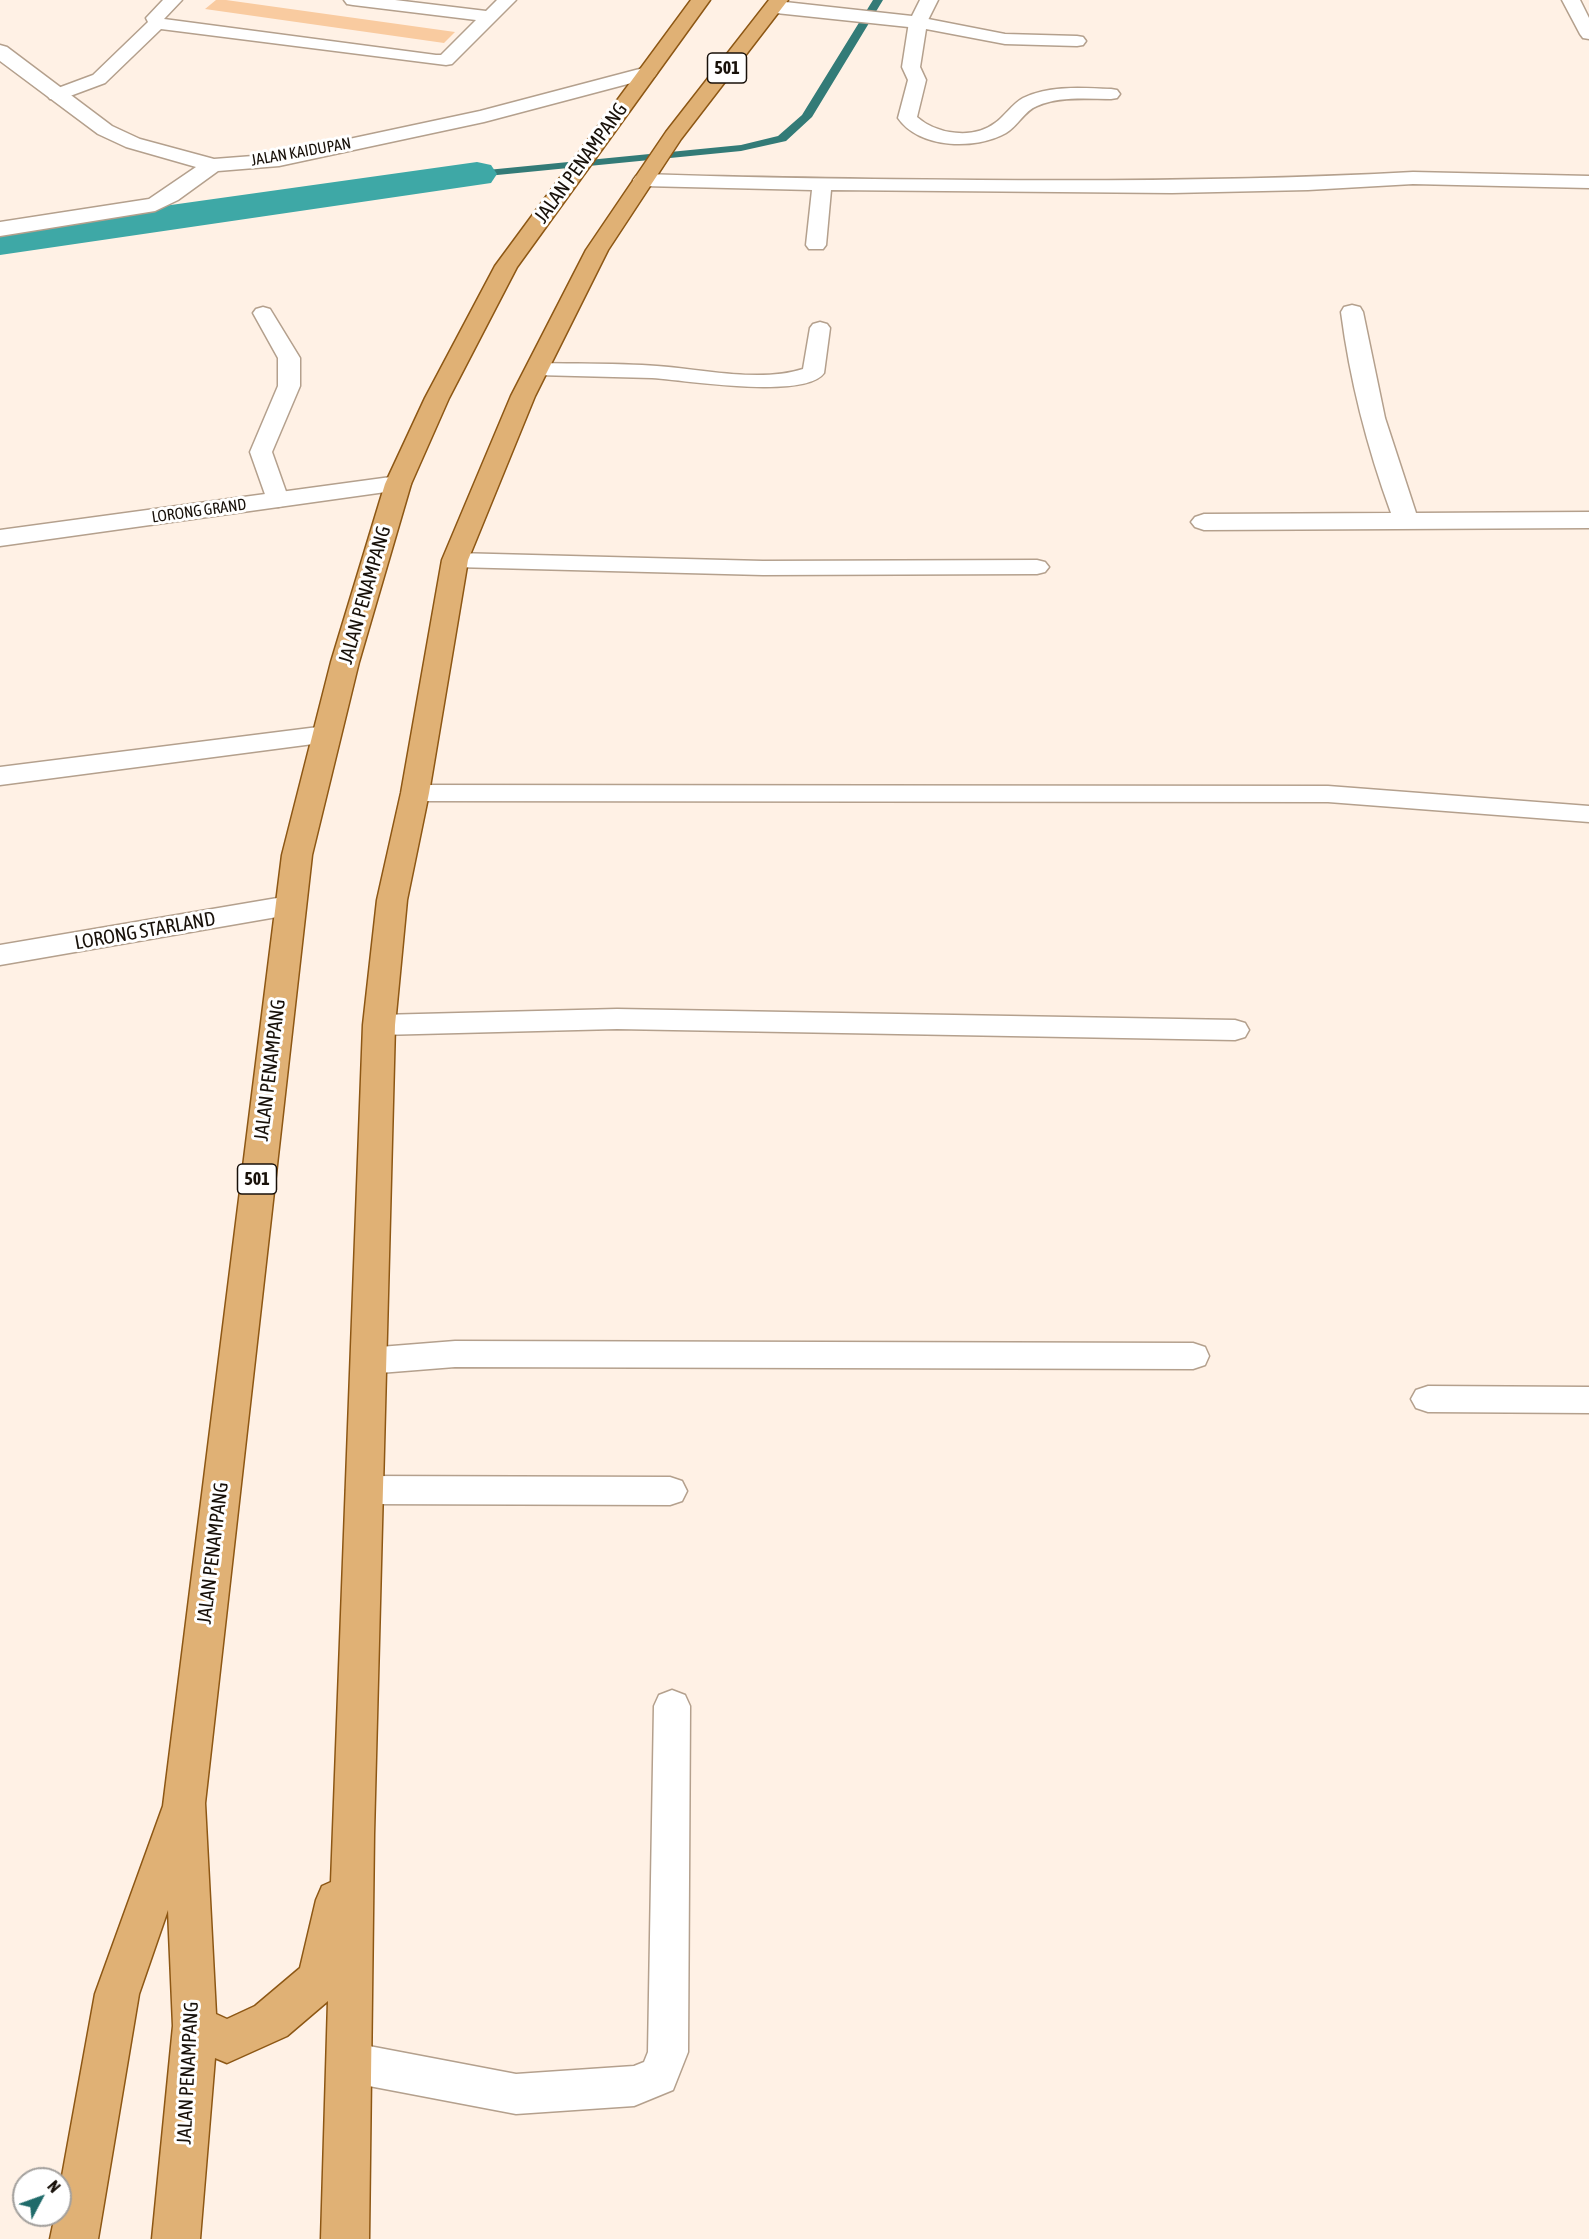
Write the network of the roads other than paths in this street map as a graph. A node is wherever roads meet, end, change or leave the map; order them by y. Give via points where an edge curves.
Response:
1 (173, 0) edge
2 (353, 0) edge
3 (507, 0) edge
4 (701, 0) edge
5 (929, 0) edge
6 (1571, 0) edge
7 (777, 3) edge
8 (491, 17) junction
9 (918, 22) junction
10 (157, 23) junction
11 (1583, 37) edge
12 (1077, 41) dead end
13 (0, 51) edge
14 (647, 73) junction
15 (594, 87) junction
16 (1111, 94) dead end
17 (56, 95) junction
18 (624, 104) junction
19 (213, 165) junction
20 (647, 174) junction
21 (1589, 182) edge
22 (822, 184) junction
23 (0, 229) edge
24 (816, 245) dead end
25 (1352, 312) dead end
26 (263, 313) dead end
27 (820, 328) dead end
28 (537, 369) junction
29 (398, 484) junction
30 (278, 500) junction
31 (1589, 520) edge
32 (1406, 521) junction
33 (1204, 522) dead end
34 (0, 538) edge
35 (455, 560) junction
36 (1037, 567) dead end
37 (326, 735) junction
38 (0, 776) edge
39 (416, 792) junction
40 (1589, 814) edge
41 (289, 906) junction
42 (0, 955) edge
43 (379, 1025) junction
44 (1235, 1030) dead end
45 (1192, 1356) dead end
46 (367, 1361) junction
47 (1428, 1399) dead end
48 (1589, 1400) edge
49 (363, 1490) junction
50 (670, 1491) dead end
51 (672, 1706) dead end
52 (184, 1803) junction
53 (353, 1834) junction
54 (195, 2026) junction
55 (348, 2062) junction
56 (74, 2239) edge
57 (176, 2239) edge
58 (345, 2239) edge

1 - 10 lane via 155,18
2 - 8 lane
3 - 8 lane
4 - 14 main road, JALAN PENAMPANG / 501
5 - 9 street
6 - 11 lane
7 - 9 street via 852,17
7 - 20 main road, 501
8 - 10 lane via 446,60
9 - 12 lane via 1005,39
9 - 16 lane via 911,67 917,80 907,118 927,133 948,138 971,137 997,130 1025,104 1045,97
10 - 17 lane via 99,79
13 - 17 street, JALAN KAIDUPAN
14 - 15 street, JALAN KAIDUPAN
14 - 18 main road, JALAN PENAMPANG / 501
15 - 18 street
15 - 19 street, JALAN KAIDUPAN via 484,116 279,160
17 - 19 street, JALAN KAIDUPAN via 105,130 133,143
18 - 29 main road, JALAN PENAMPANG / 501 via 507,266 459,352
19 - 23 street via 175,196 155,205
20 - 22 lane
20 - 28 main road, 501 via 597,250
21 - 22 lane via 1413,178 1217,186
22 - 24 lane
25 - 32 street via 1370,414
26 - 30 lane via 289,358 289,386 261,452
27 - 28 lane via 813,373 802,379 774,381
28 - 35 main road, 501
29 - 30 street, LORONG GRAND
29 - 37 main road, JALAN PENAMPANG / 501
30 - 34 street, LORONG GRAND
31 - 32 street
32 - 33 street
35 - 36 lane via 763,568
35 - 39 main road, 501
37 - 38 street
37 - 41 main road, JALAN PENAMPANG / 501
39 - 40 lane via 1328,794
39 - 43 main road, 501 via 392,900
41 - 42 street, LORONG STARLAND
41 - 52 main road, JALAN PENAMPANG / 501
43 - 44 lane via 617,1019
43 - 46 main road, 501
45 - 46 lane via 456,1354
46 - 49 main road, 501
47 - 48 lane
49 - 50 lane
49 - 53 main road, 501
51 - 55 lane via 668,2052 659,2076 634,2086 516,2094
52 - 54 main road, JALAN PENAMPANG / 501
52 - 56 main road via 117,1994
53 - 54 main road via 319,1980 271,2020 227,2041
53 - 55 main road, 501
54 - 57 main road, JALAN PENAMPANG / 501
55 - 58 main road, 501

